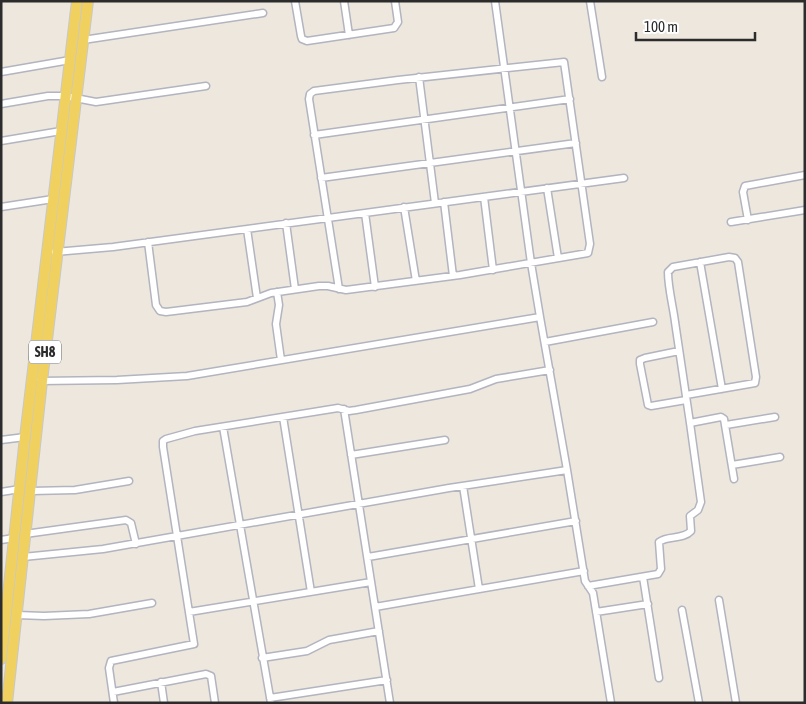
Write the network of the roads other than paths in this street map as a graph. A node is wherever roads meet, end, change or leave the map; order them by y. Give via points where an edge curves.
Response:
1 (77, 1) edge
2 (88, 1) edge
3 (295, 1) edge
4 (344, 1) edge
5 (395, 1) edge
6 (495, 1) edge
7 (590, 1) edge
8 (263, 13) dead end
9 (349, 35) junction
10 (83, 40) junction
11 (70, 60) junction
12 (504, 68) junction
13 (1, 72) edge
14 (419, 77) junction
15 (602, 77) dead end
16 (206, 86) dead end
17 (70, 98) junction
18 (570, 99) junction
19 (1, 104) edge
20 (510, 108) junction
21 (424, 120) junction
22 (61, 131) junction
23 (314, 135) junction
24 (1, 141) edge
25 (576, 143) junction
26 (516, 151) junction
27 (430, 163) junction
28 (805, 174) edge
29 (321, 178) junction
30 (624, 178) dead end
31 (581, 184) junction
32 (547, 188) junction
33 (521, 192) junction
34 (484, 197) junction
35 (53, 198) junction
36 (444, 202) junction
37 (435, 203) junction
38 (1, 207) edge
39 (404, 207) junction
40 (805, 210) edge
41 (364, 213) junction
42 (326, 218) junction
43 (748, 220) junction
44 (731, 222) dead end
45 (286, 223) junction
46 (247, 229) junction
47 (148, 242) junction
48 (52, 252) junction
49 (558, 258) junction
50 (700, 262) junction
51 (530, 263) junction
52 (493, 270) junction
53 (453, 276) junction
54 (416, 281) junction
55 (375, 286) junction
56 (295, 289) junction
57 (339, 290) junction
58 (278, 292) junction
59 (258, 298) junction
60 (540, 317) junction
61 (653, 322) dead end
62 (545, 342) junction
63 (679, 351) junction
64 (281, 360) junction
65 (550, 370) junction
66 (36, 381) junction
67 (722, 389) junction
68 (686, 398) junction
69 (344, 409) junction
70 (283, 417) junction
71 (775, 417) dead end
72 (690, 423) junction
73 (726, 425) junction
74 (223, 427) junction
75 (25, 436) junction
76 (1, 440) edge
77 (445, 440) dead end
78 (351, 455) junction
79 (780, 457) dead end
80 (732, 465) junction
81 (567, 470) junction
82 (734, 479) dead end
83 (129, 481) dead end
84 (463, 486) junction
85 (25, 490) junction
86 (1, 492) edge
87 (359, 505) junction
88 (298, 515) junction
89 (576, 521) junction
90 (239, 525) junction
91 (25, 534) junction
92 (177, 536) junction
93 (14, 538) junction
94 (472, 539) junction
95 (1, 540) edge
96 (136, 544) junction
97 (23, 557) junction
98 (368, 557) junction
99 (584, 571) junction
100 (643, 577) junction
101 (371, 582) junction
102 (588, 586) junction
103 (479, 589) junction
104 (311, 592) junction
105 (719, 600) dead end
106 (253, 602) junction
107 (152, 603) dead end
108 (648, 604) junction
109 (375, 607) junction
110 (682, 610) dead end
111 (189, 612) junction
112 (596, 612) junction
113 (16, 615) junction
114 (379, 631) junction
115 (3, 635) edge
116 (262, 658) junction
117 (1, 660) edge
118 (659, 678) dead end
119 (387, 680) junction
120 (160, 682) junction
121 (112, 692) junction
122 (270, 700) edge
123 (390, 702) edge
124 (7, 703) edge
125 (114, 703) edge
126 (164, 703) edge
127 (215, 703) edge
128 (611, 703) edge
129 (699, 703) edge
130 (736, 703) edge

1 - 11 main road, SH8
2 - 10 main road, SH8
3 - 9 street via 304,40
4 - 9 street
5 - 9 street via 396,27
6 - 12 street
7 - 15 street
8 - 10 street
10 - 17 main road, SH8
11 - 13 street
11 - 17 main road, SH8
12 - 14 street
12 - 18 street via 564,62
12 - 20 street
14 - 21 street
14 - 23 street via 312,92 309,99
16 - 17 street via 101,102
17 - 19 street via 36,97
17 - 22 main road, SH8
17 - 48 main road, SH8
18 - 20 street
18 - 25 street
20 - 21 street
20 - 26 street
21 - 23 street
21 - 27 street
22 - 24 street
22 - 35 main road, SH8
23 - 29 street
25 - 26 street
25 - 31 street
26 - 27 street
26 - 33 street
27 - 29 street
27 - 37 street
28 - 43 street via 745,186 743,192
29 - 42 street
30 - 31 street
31 - 32 street
31 - 49 street via 589,251
32 - 33 street
32 - 49 street
33 - 34 street
33 - 51 street
34 - 36 street
34 - 52 street
35 - 38 street
35 - 48 main road, SH8
36 - 37 street
36 - 53 street
37 - 39 street
39 - 41 street
39 - 54 street
40 - 43 street
41 - 42 street
41 - 55 street
42 - 45 street
42 - 57 street
43 - 44 street
45 - 46 street
45 - 56 street
46 - 47 street
46 - 59 street
47 - 48 street
47 - 59 street via 156,305 162,312
48 - 66 main road, SH8
49 - 51 street
50 - 63 street via 673,267 668,272
50 - 67 street
50 - 67 street via 732,257 739,272 756,380 753,384
51 - 52 street
51 - 60 street
52 - 53 street
53 - 54 street
54 - 55 street
55 - 57 street
56 - 57 street via 324,286
56 - 58 street
58 - 59 street
58 - 64 street via 276,324
60 - 62 street
60 - 64 street
61 - 62 street
62 - 65 street
63 - 68 street
63 - 68 street via 645,358 640,360 640,364 648,405
64 - 66 street via 174,378
65 - 69 street via 496,379 470,389 352,411
65 - 81 street
66 - 75 main road, SH8
66 - 85 main road, SH8
67 - 68 street
68 - 72 street
69 - 70 street
69 - 78 street
70 - 74 street
70 - 88 street
71 - 73 street
72 - 73 street via 722,417
72 - 100 street via 701,506 690,516 690,533 659,542 661,569 658,574
73 - 80 street
74 - 90 street
74 - 92 street via 163,441
75 - 76 street
75 - 85 main road, SH8
77 - 78 street
78 - 87 street
79 - 80 street
80 - 82 street
81 - 84 street
81 - 89 street
83 - 85 street via 75,490
84 - 87 street
84 - 94 street
85 - 86 street
85 - 91 main road, SH8
85 - 93 main road, SH8
87 - 88 street
87 - 98 street
88 - 90 street
88 - 104 street
89 - 94 street
89 - 99 street
90 - 92 street
90 - 106 street
91 - 96 street via 126,520 132,525
91 - 97 main road, SH8
92 - 96 street
92 - 111 street
93 - 95 street
93 - 115 main road, SH8
94 - 98 street
94 - 103 street
96 - 97 street
97 - 113 main road, SH8
98 - 101 street
99 - 102 street
99 - 103 street
100 - 102 street
100 - 108 street
101 - 104 street
101 - 109 street
102 - 112 street via 593,593
103 - 109 street
104 - 106 street
105 - 130 street
106 - 111 street
106 - 116 street
107 - 113 street via 89,614
108 - 112 street
108 - 118 street
109 - 114 street
110 - 129 street
111 - 121 street via 194,644 114,659 109,665
112 - 128 street
113 - 124 main road, SH8
114 - 116 street via 329,640 307,651
114 - 119 street
115 - 117 main road, SH8
116 - 122 street
119 - 122 street
119 - 123 street
120 - 121 street
120 - 126 street
120 - 127 street via 209,674
121 - 125 street

